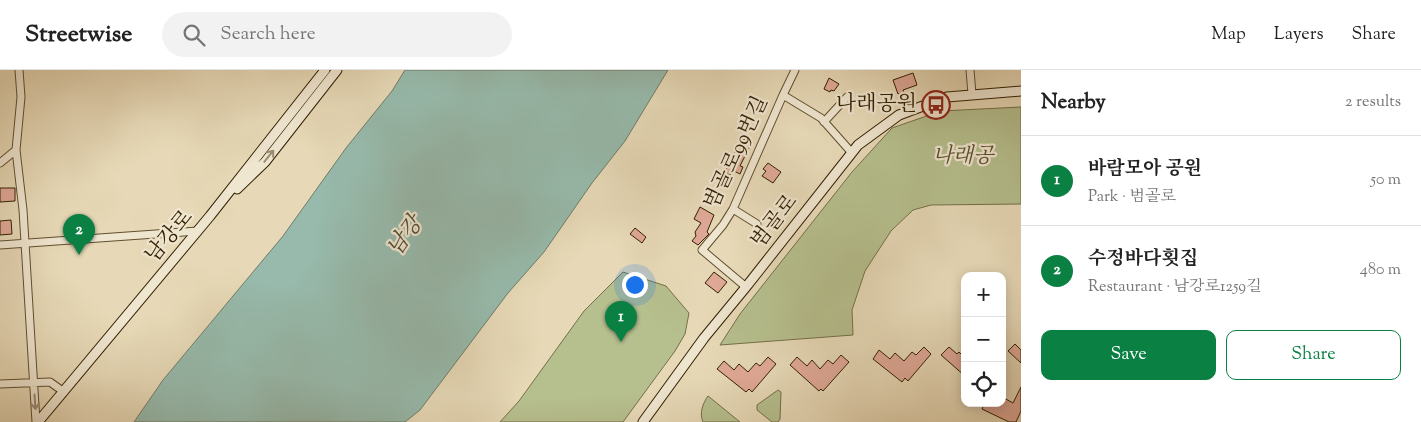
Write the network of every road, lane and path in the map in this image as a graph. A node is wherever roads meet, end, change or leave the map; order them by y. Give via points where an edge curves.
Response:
1 (19, 70) edge
2 (325, 70) edge
3 (337, 70) edge
4 (795, 70) edge
5 (970, 70) edge
6 (1021, 91) edge
7 (972, 94) junction
8 (784, 95) junction
9 (847, 97) dead end
10 (824, 122) junction
11 (16, 150) junction
12 (852, 152) junction
13 (0, 163) edge
14 (733, 209) junction
15 (210, 216) junction
16 (757, 224) dead end
17 (198, 231) junction
18 (25, 243) junction
19 (0, 245) edge
20 (746, 287) junction
21 (34, 382) junction
22 (0, 384) edge
23 (64, 392) junction
24 (37, 422) edge
25 (643, 422) edge

1 - 11 street via 21,97
2 - 15 street, 남강로
15 -> 3 street via 265,162
4 - 8 street
5 - 7 street
6 - 7 street, 범골로
7 - 12 street, 범골로 via 947,97 899,115
8 - 10 street, 범골로99번길
8 - 14 street, 범골로99번길
9 - 10 street
10 - 12 street, 범골로99번길
11 - 13 street
11 - 18 street
12 - 20 street, 범골로
14 - 16 street
14 - 20 street, 범골로99번길 via 702,250
15 - 17 street, 남강로
17 - 18 street
17 - 23 street, 남강로
18 - 19 street
18 - 21 street
20 - 25 street, 범골로
21 - 22 street
21 - 23 street via 50,382
21 -> 24 street
23 - 24 street, 남강로

